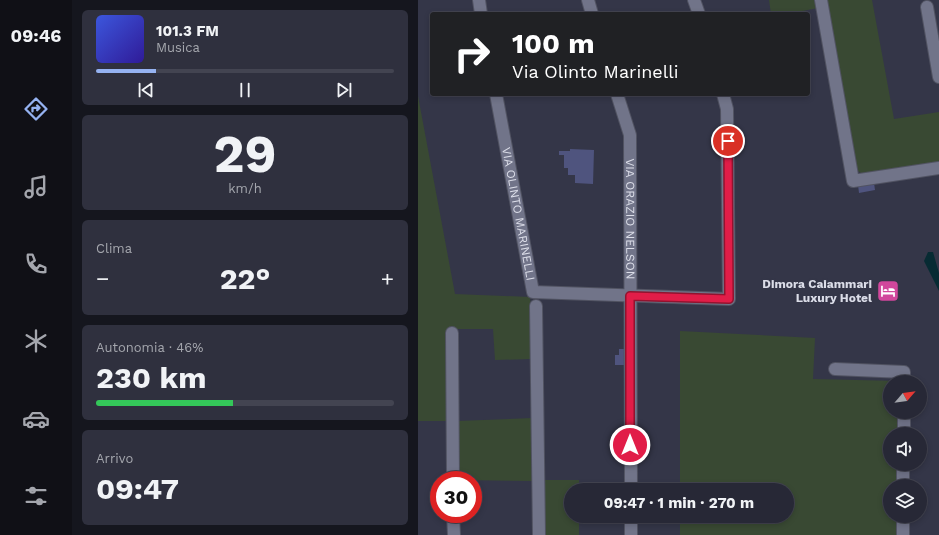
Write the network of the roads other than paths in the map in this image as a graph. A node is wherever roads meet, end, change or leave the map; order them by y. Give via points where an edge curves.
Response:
1 (479, 0) edge
2 (588, 0) edge
3 (694, 0) edge
4 (821, 0) edge
5 (926, 7) dead end
6 (481, 12) edge
7 (591, 12) edge
8 (698, 12) edge
9 (939, 77) edge
10 (496, 96) edge
11 (618, 96) edge
12 (724, 96) edge
13 (939, 168) edge
14 (630, 296) junction
15 (536, 306) dead end
16 (452, 333) dead end
17 (835, 369) dead end
18 (904, 375) edge
19 (453, 471) edge
20 (631, 483) edge
21 (453, 523) edge
22 (631, 523) edge
23 (903, 523) edge
24 (454, 535) edge
25 (539, 535) edge
26 (631, 535) edge
27 (903, 535) edge

1 - 6 street
2 - 7 street
3 - 8 street
4 - 13 street via 853,181
5 - 9 street
10 - 14 street, VIA OLINTO MARINELLI via 533,292
11 - 14 street, VIA ORAZIO NELSON via 630,135
12 - 14 street, VIA OLINTO MARINELLI via 727,109 729,299
14 - 20 street, VIA ORAZIO NELSON
15 - 25 street
16 - 19 street
17 - 18 street via 904,372
21 - 24 street
22 - 26 street
23 - 27 street

